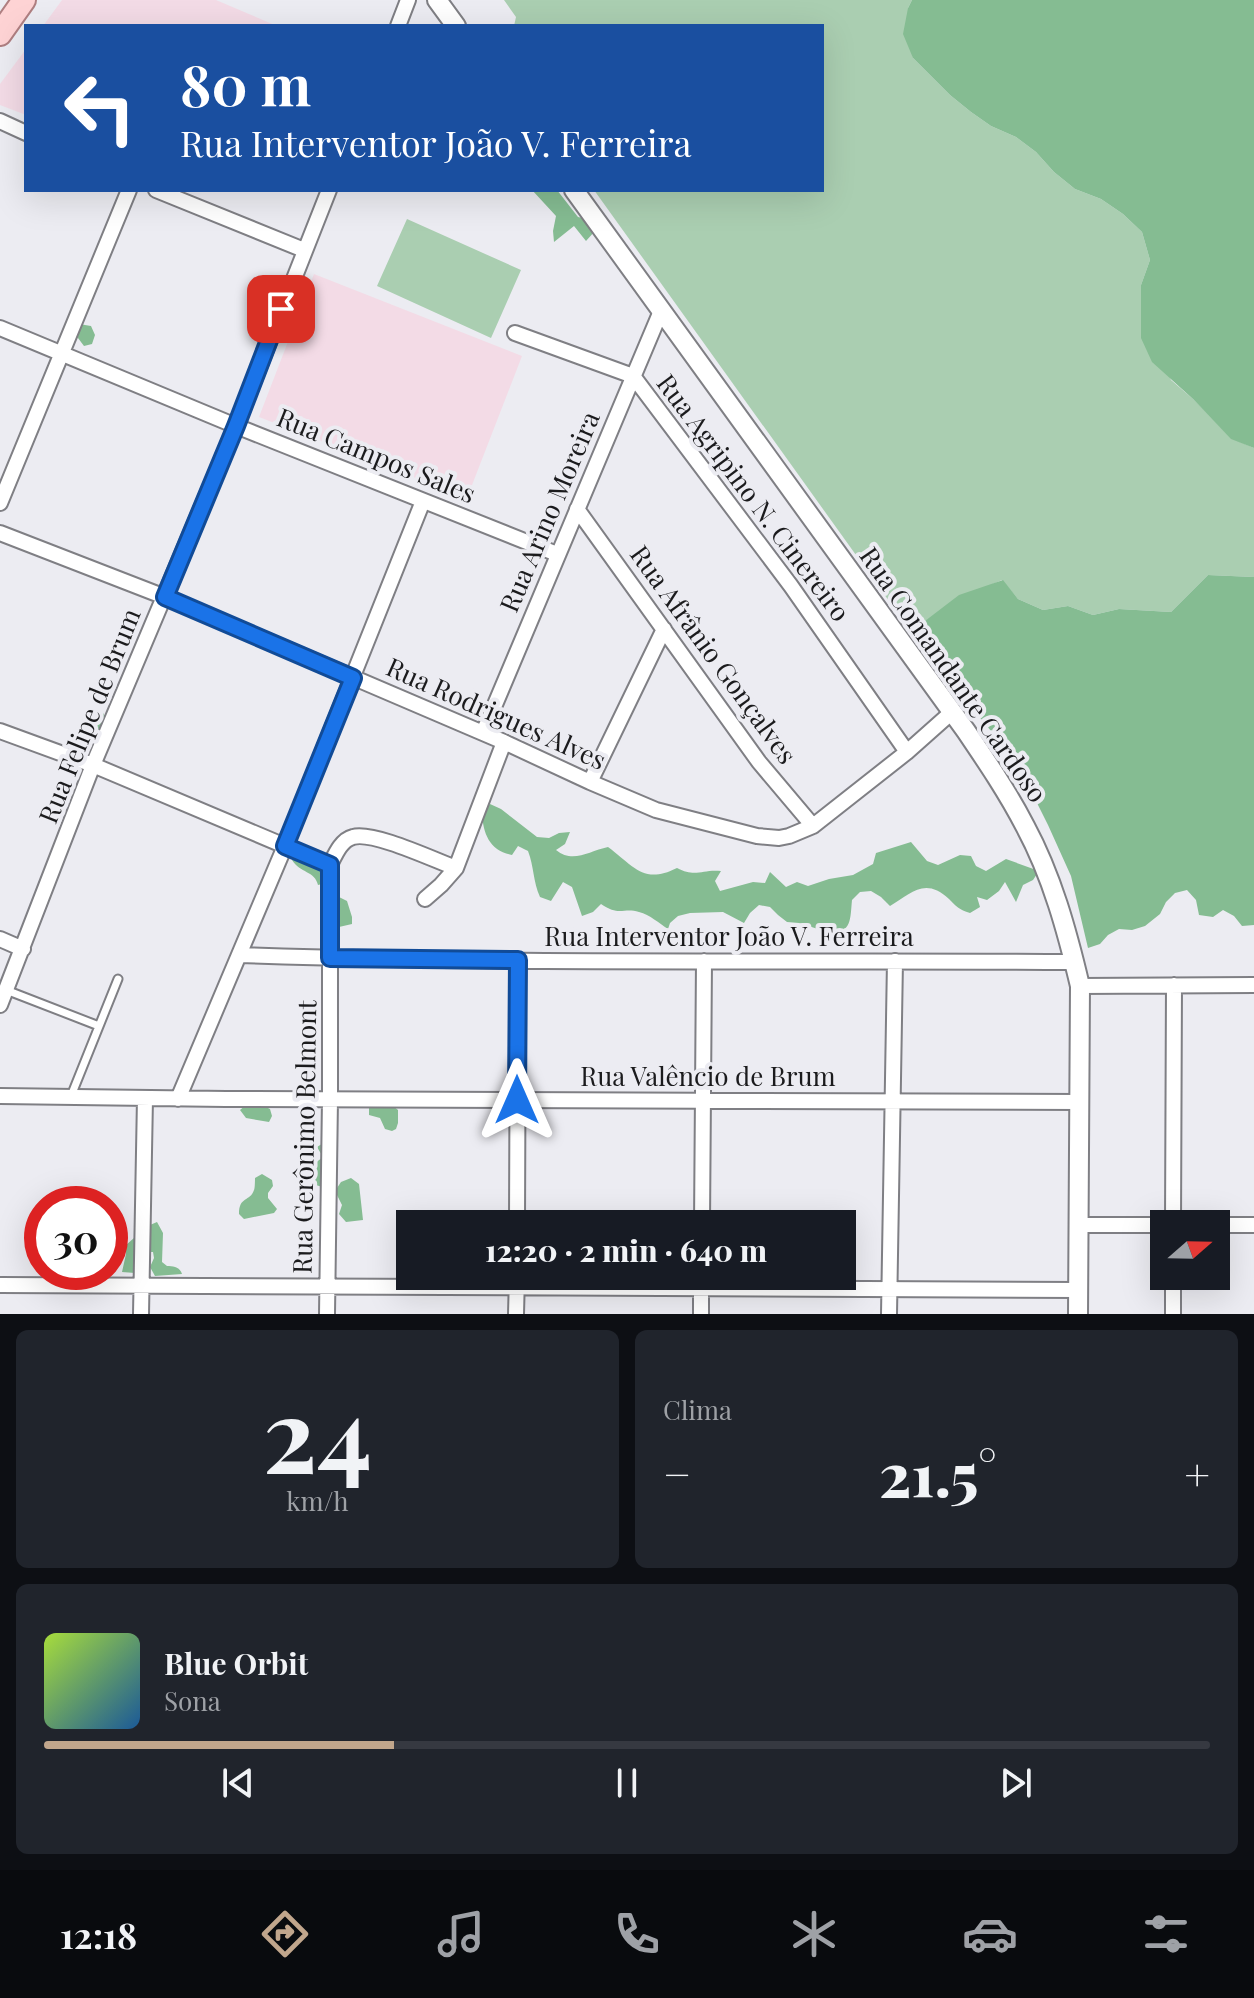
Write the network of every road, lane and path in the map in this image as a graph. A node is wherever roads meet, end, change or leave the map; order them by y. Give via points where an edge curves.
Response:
1 (24, 0) edge
2 (408, 0) edge
3 (437, 0) edge
4 (2, 24) edge
5 (399, 24) edge
6 (455, 24) edge
7 (0, 121) edge
8 (24, 132) edge
9 (128, 192) edge
10 (161, 192) edge
11 (328, 192) edge
12 (575, 192) edge
13 (304, 250) junction
14 (661, 311) junction
15 (0, 328) edge
16 (515, 333) dead end
17 (62, 354) junction
18 (633, 376) junction
19 (236, 426) junction
20 (423, 501) junction
21 (0, 503) edge
22 (577, 509) junction
23 (0, 533) edge
24 (557, 554) junction
25 (165, 597) junction
26 (664, 629) junction
27 (353, 678) junction
28 (952, 712) junction
29 (0, 731) edge
30 (483, 733) junction
31 (504, 742) junction
32 (907, 752) junction
33 (93, 765) junction
34 (590, 782) junction
35 (813, 826) junction
36 (285, 846) junction
37 (330, 865) junction
38 (456, 868) junction
39 (425, 899) dead end
40 (0, 939) edge
41 (23, 949) junction
42 (239, 955) junction
43 (330, 958) junction
44 (518, 960) junction
45 (704, 961) junction
46 (895, 961) junction
47 (1074, 962) junction
48 (118, 979) dead end
49 (1174, 985) junction
50 (1254, 985) edge
51 (1080, 986) junction
52 (6, 990) junction
53 (0, 1005) edge
54 (99, 1026) junction
55 (0, 1096) edge
56 (70, 1097) junction
57 (145, 1098) junction
58 (178, 1099) junction
59 (330, 1099) junction
60 (517, 1100) junction
61 (703, 1101) junction
62 (892, 1101) junction
63 (1080, 1102) junction
64 (517, 1210) edge
65 (702, 1210) edge
66 (1173, 1210) edge
67 (1079, 1225) junction
68 (1150, 1225) edge
69 (1230, 1225) edge
70 (1254, 1225) edge
71 (0, 1285) edge
72 (396, 1285) edge
73 (142, 1286) junction
74 (327, 1286) junction
75 (517, 1290) edge
76 (701, 1290) edge
77 (856, 1290) edge
78 (1078, 1290) junction
79 (1173, 1290) edge
80 (890, 1291) junction
81 (141, 1314) edge
82 (327, 1314) edge
83 (516, 1314) edge
84 (701, 1314) edge
85 (889, 1314) edge
86 (1078, 1314) edge
87 (1173, 1314) edge

1 - 4 main road
2 - 5 street
3 - 6 street
7 - 8 street
9 - 17 street
10 - 13 street
11 - 13 street, Rua Felipe de Brum
12 - 14 street, Rua Comandante Cardoso
13 - 19 street, Rua Felipe de Brum
14 - 18 street, Rua Arino Moreira
14 - 28 street, Rua Comandante Cardoso
15 - 17 street, Rua Campos Sales
16 - 18 street, Rua Agripino N. Cinereiro
17 - 19 street, Rua Campos Sales
17 - 21 street
18 - 22 street, Rua Arino Moreira
18 - 32 street, Rua Agripino N. Cinereiro via 791,586
19 - 20 street, Rua Campos Sales
19 - 25 street, Rua Felipe de Brum
20 - 24 street, Rua Campos Sales
20 - 27 street
22 - 24 street, Rua Arino Moreira
22 - 26 street, Rua Afrânio Gonçalves
23 - 25 street, Rua Rodrigues Alves
24 - 30 street, Rua Arino Moreira
25 - 27 street, Rua Rodrigues Alves
25 - 33 street, Rua Felipe de Brum
26 - 34 street
26 - 35 street, Rua Afrânio Gonçalves via 759,762
27 - 30 street, Rua Rodrigues Alves
27 - 36 street
28 - 32 street, Rua Rodrigues Alves
28 - 47 street, Rua Comandante Cardoso via 1027,829 1059,907
29 - 33 street
30 - 31 street, Rua Rodrigues Alves
31 - 34 street, Rua Rodrigues Alves
31 - 38 street
32 - 35 street, Rua Rodrigues Alves
33 - 36 street
33 - 41 street, Rua Felipe de Brum
34 - 35 street, Rua Rodrigues Alves via 656,810 757,836 779,838
36 - 37 street
36 - 42 street
37 - 38 street via 339,847 352,837 371,836
37 - 43 street, Rua Gerônimo Belmont
38 - 39 street
40 - 41 street
41 - 52 street, Rua Felipe de Brum
42 - 43 street, Rua Interventor João V. Ferreira
42 - 58 street
43 - 44 street, Rua Interventor João V. Ferreira
43 - 59 street, Rua Gerônimo Belmont
44 - 45 street, Rua Interventor João V. Ferreira
44 - 60 street
45 - 46 street, Rua Interventor João V. Ferreira
45 - 61 street
46 - 47 street, Rua Interventor João V. Ferreira
46 - 62 street
47 - 51 street, Rua Comandante Cardoso
48 - 54 lane
49 - 50 street
49 - 51 street
49 - 66 street
51 - 63 street, Rua Comandante Cardoso
52 - 53 street, Rua Felipe de Brum
52 - 54 lane
54 - 56 lane
55 - 56 street, Rua Valêncio de Brum
56 - 57 street, Rua Valêncio de Brum
57 - 58 street, Rua Valêncio de Brum
57 - 73 street
58 - 59 street, Rua Valêncio de Brum
59 - 60 street, Rua Valêncio de Brum
59 - 74 street, Rua Gerônimo Belmont
60 - 61 street, Rua Valêncio de Brum
60 - 64 street
61 - 62 street, Rua Valêncio de Brum
61 - 65 street
62 - 63 street, Rua Valêncio de Brum
62 - 80 street
63 - 67 street, Rua Comandante Cardoso
67 - 68 street
67 - 78 street, Rua Comandante Cardoso
69 - 70 street
71 - 73 street
72 - 74 street
73 - 74 street
73 - 81 street
74 - 82 street, Rua Gerônimo Belmont
75 - 83 street
76 - 84 street
77 - 80 street
78 - 80 street
78 - 86 street, Rua Comandante Cardoso
79 - 87 street
80 - 85 street

